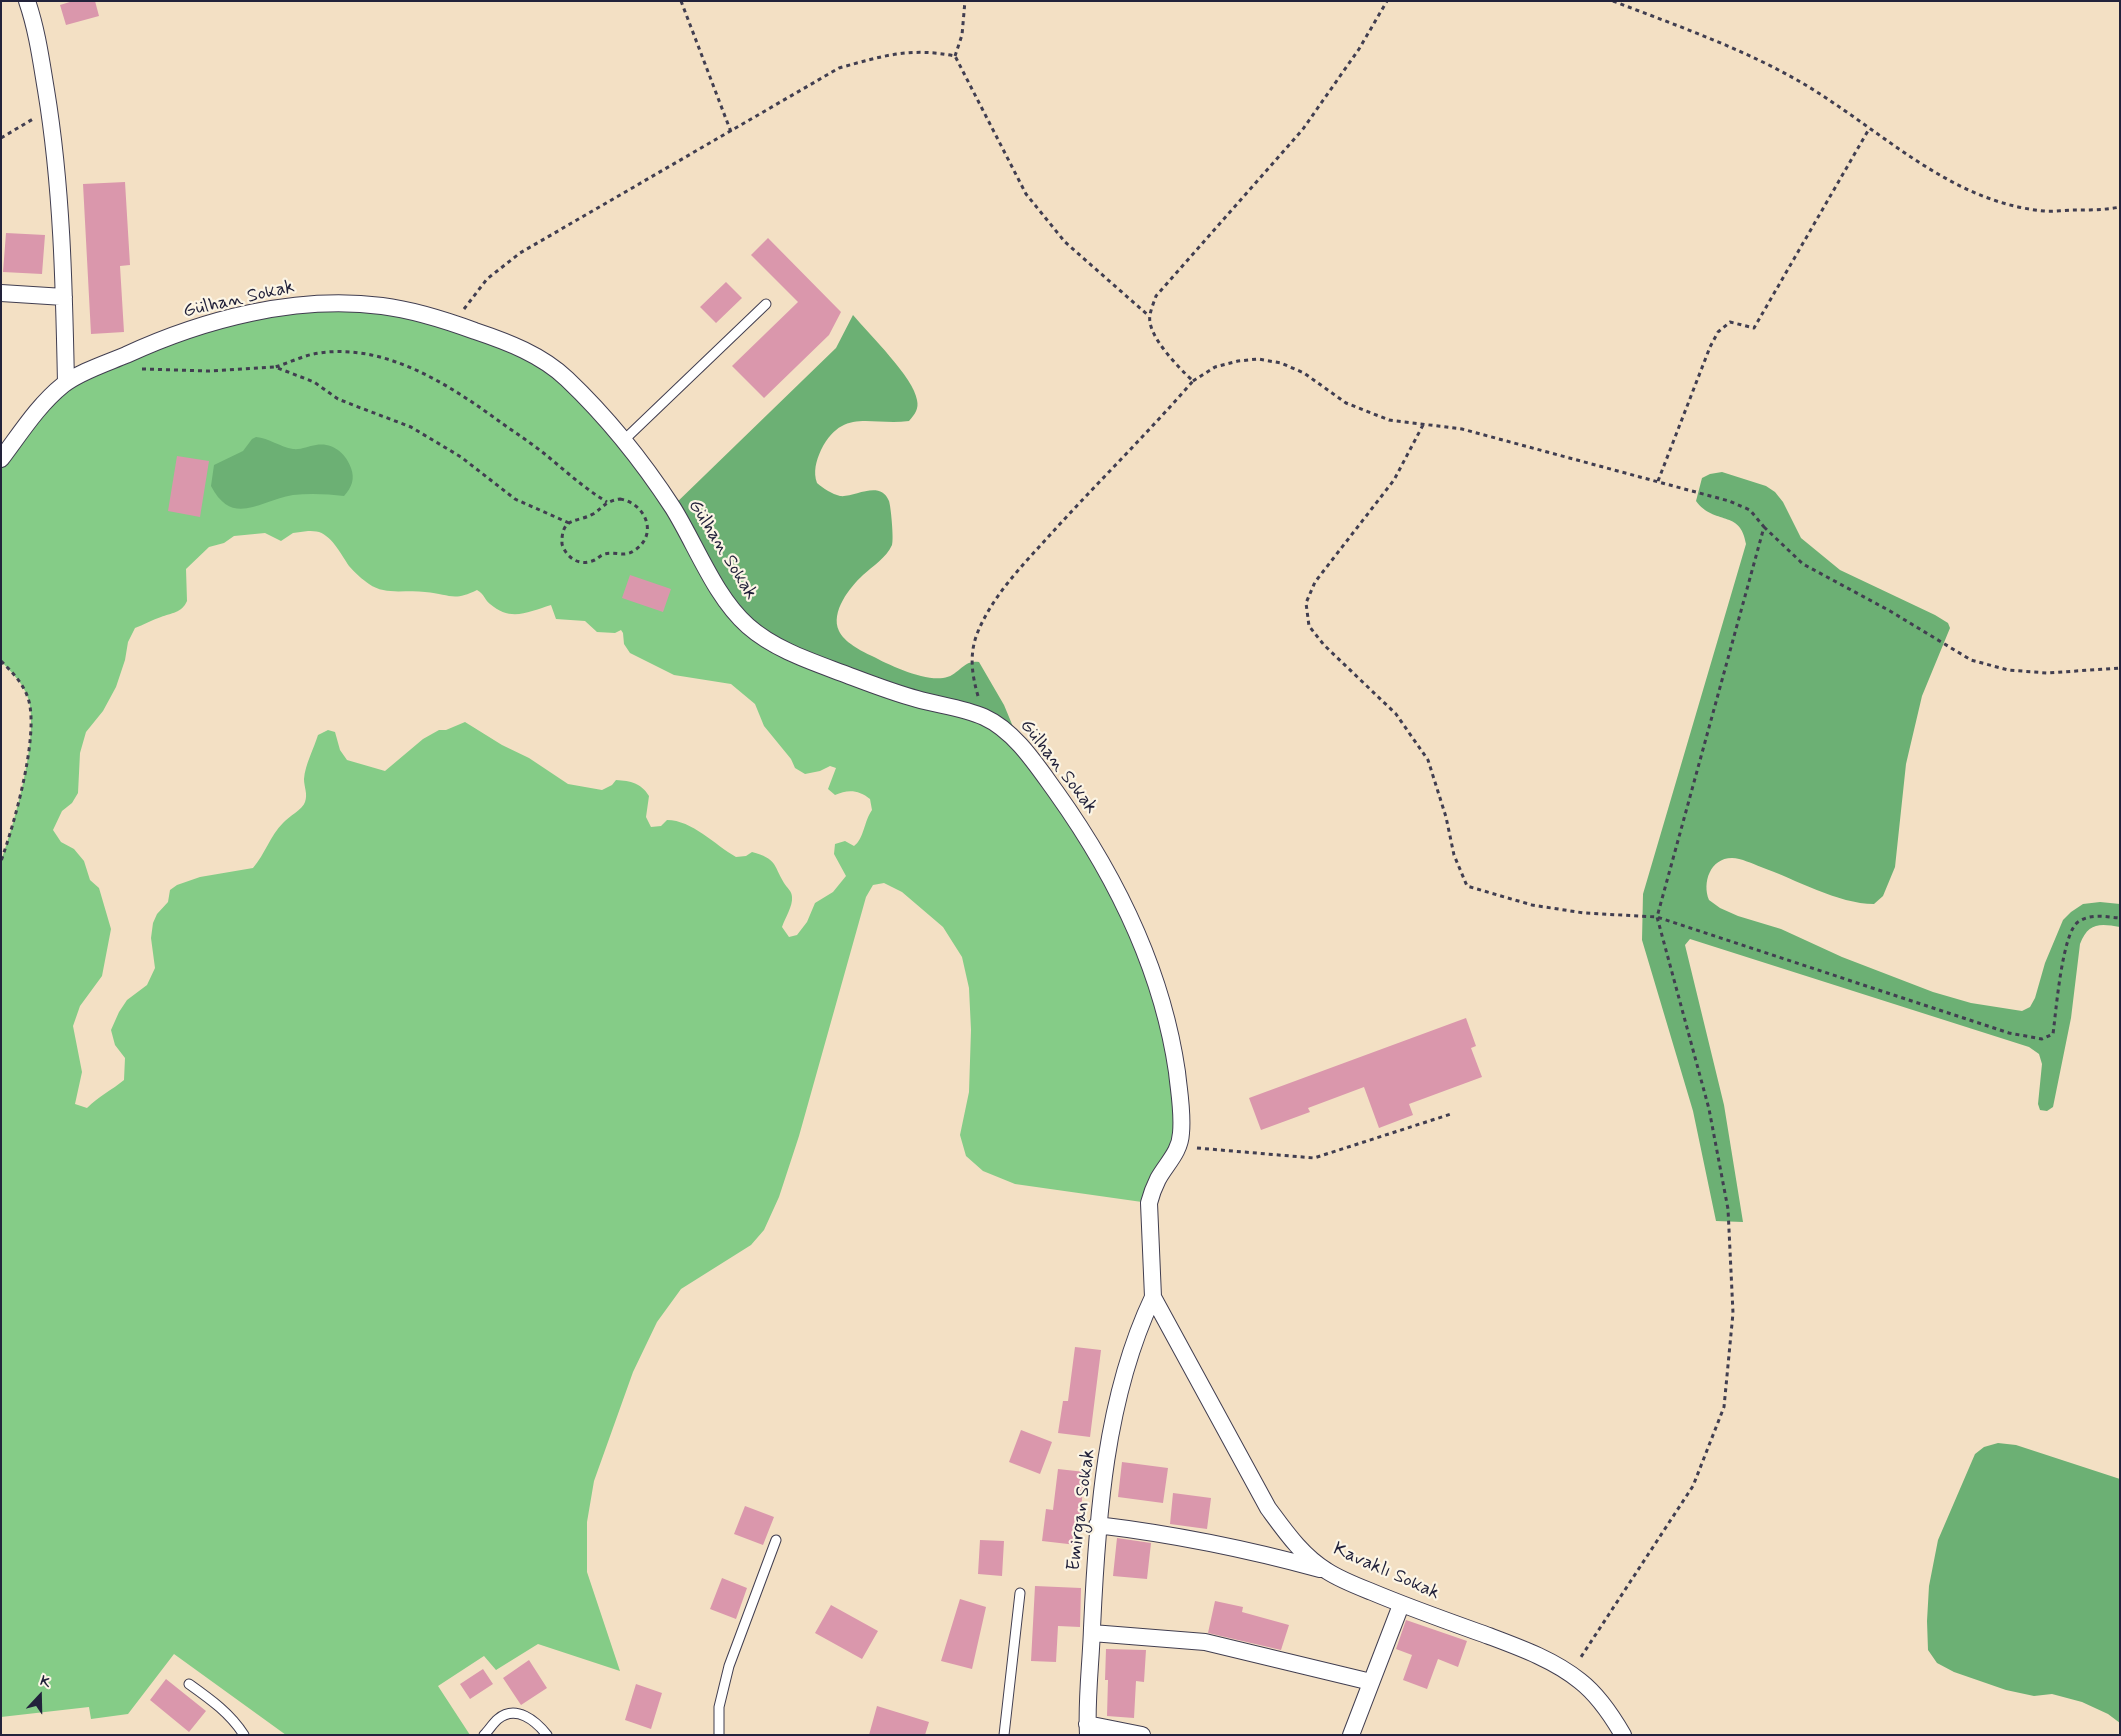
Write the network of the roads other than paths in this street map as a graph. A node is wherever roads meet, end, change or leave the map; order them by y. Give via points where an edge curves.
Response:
1 (27, 1) edge
2 (1, 293) edge
3 (64, 297) junction
4 (766, 304) dead end
5 (66, 383) junction
6 (623, 441) junction
7 (1, 459) edge
8 (1153, 1297) junction
9 (1097, 1525) junction
10 (776, 1540) dead end
11 (1327, 1571) junction
12 (1020, 1593) dead end
13 (1401, 1605) junction
14 (1092, 1633) junction
15 (1371, 1682) junction
16 (189, 1684) dead end
17 (1088, 1729) edge
18 (244, 1735) edge
19 (484, 1735) edge
20 (546, 1735) edge
21 (719, 1735) edge
22 (1004, 1735) edge
23 (1142, 1735) edge
24 (1350, 1735) edge
25 (1623, 1735) edge

1 - 3 street via 35,24 49,109 57,177
2 - 3 street
3 - 5 street
4 - 6 lane
5 - 6 street, Gülhan Sokak via 169,337 264,310 337,303 382,306 452,323 524,350 563,375
5 - 7 street, Gülhan Sokak via 42,406
6 - 8 street, Gülhan Sokak via 672,507 725,598 750,628 780,647 815,663 914,698 982,716 1001,727 1021,746 1078,822 1128,911 1162,998 1182,1107 1179,1146 1153,1189 1149,1204
8 - 9 street, Emirgan Sokak via 1133,1342 1120,1392
8 - 11 street, Kavaklı Sokak via 1268,1508 1302,1550
9 - 11 street via 1157,1532
9 - 14 street, Emirgan Sokak
10 - 21 lane via 724,1682 719,1707
11 - 13 street, Kavaklı Sokak
12 - 22 lane
13 - 15 street
13 - 25 street, Kavaklı Sokak via 1536,1654 1570,1674 1594,1694
14 - 15 street via 1204,1642
14 - 17 street, Emirgan Sokak
15 - 24 street
16 - 18 lane via 219,1706 237,1723
17 - 23 street
19 - 20 lane via 497,1719 514,1714 536,1721

